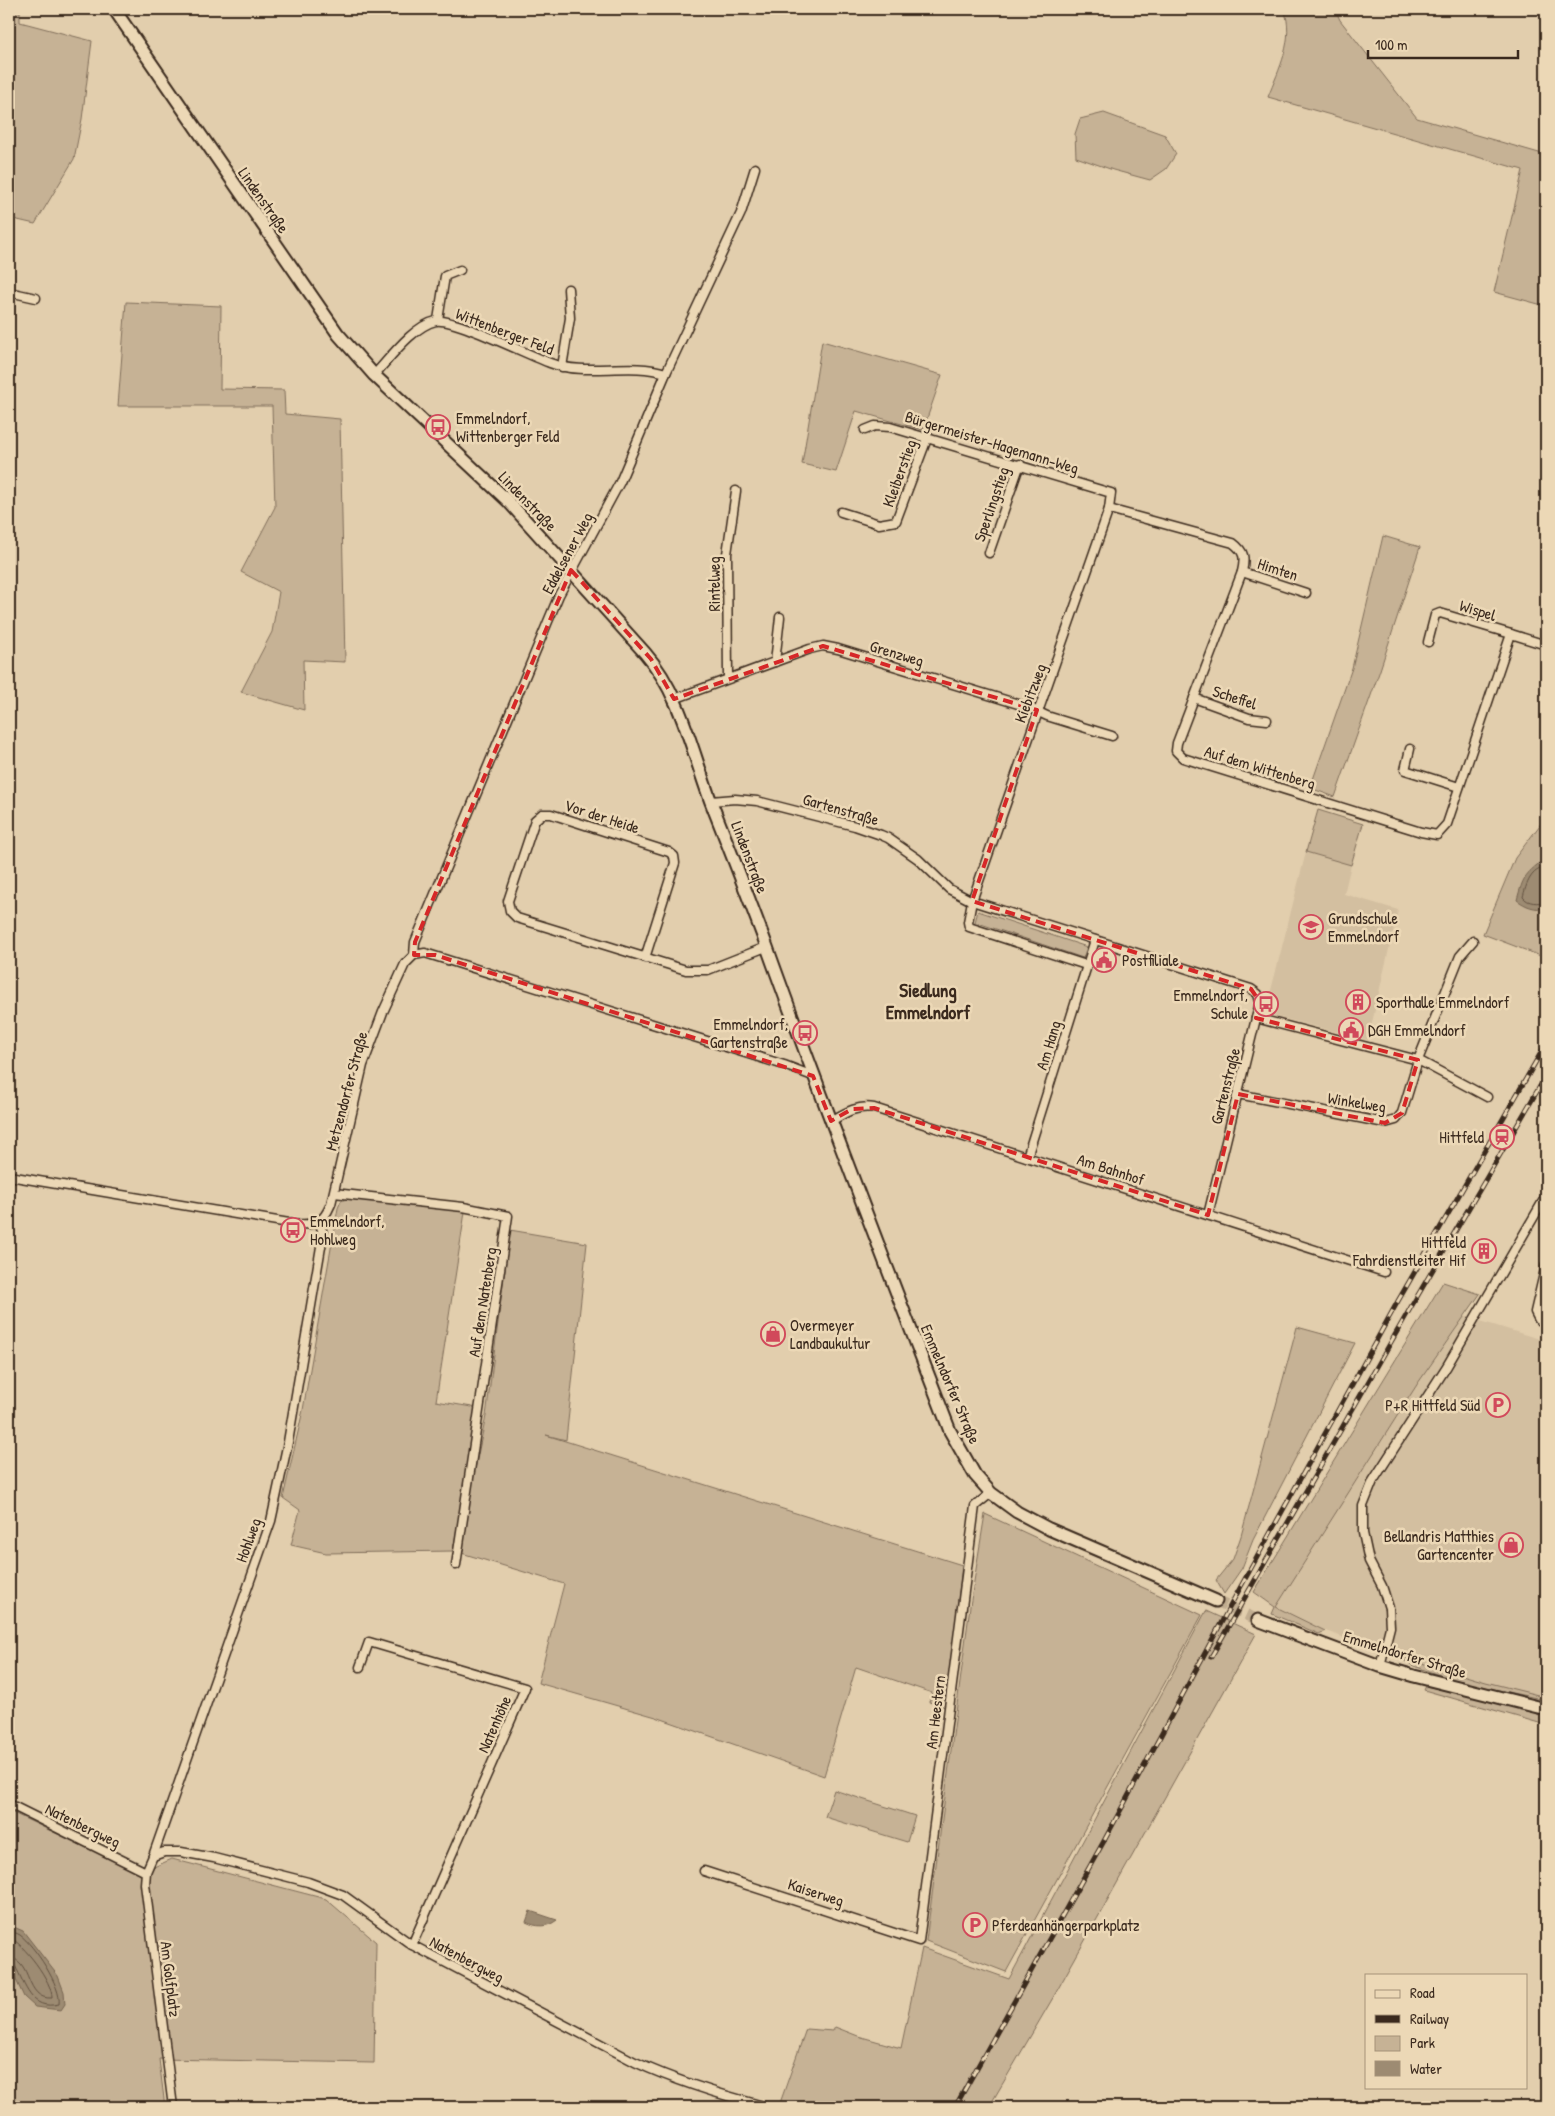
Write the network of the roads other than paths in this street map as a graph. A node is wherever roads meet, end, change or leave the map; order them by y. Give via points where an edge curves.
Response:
1 (114, 9) edge
2 (755, 168) dead end
3 (460, 270) dead end
4 (568, 289) dead end
5 (9, 292) edge
6 (36, 298) dead end
7 (438, 320) junction
8 (562, 367) junction
9 (666, 373) junction
10 (374, 375) junction
11 (865, 430) dead end
12 (928, 436) junction
13 (1020, 464) junction
14 (736, 490) dead end
15 (1111, 493) joint
16 (1110, 509) junction
17 (841, 512) dead end
18 (989, 553) dead end
19 (571, 570) junction
20 (1242, 572) junction
21 (1306, 593) dead end
22 (780, 617) dead end
23 (1510, 634) junction
24 (1428, 642) dead end
25 (1546, 645) edge
26 (775, 662) junction
27 (728, 678) junction
28 (1194, 698) junction
29 (674, 699) junction
30 (1037, 710) junction
31 (1267, 720) dead end
32 (1112, 736) dead end
33 (1410, 748) dead end
34 (1459, 787) junction
35 (711, 802) junction
36 (972, 901) junction
37 (1095, 940) junction
38 (1474, 941) dead end
39 (766, 947) junction
40 (414, 955) junction
41 (645, 958) junction
42 (1086, 965) junction
43 (1256, 1018) junction
44 (1418, 1060) junction
45 (813, 1076) junction
46 (1238, 1094) junction
47 (1487, 1097) dead end
48 (831, 1121) junction
49 (1027, 1157) junction
50 (9, 1176) edge
51 (334, 1192) junction
52 (1546, 1196) edge
53 (1208, 1215) junction
54 (320, 1222) junction
55 (1546, 1265) edge
56 (1384, 1272) dead end
57 (1542, 1321) edge
58 (991, 1493) junction
59 (456, 1565) dead end
60 (1216, 1601) tunnel mouth
61 (1258, 1620) tunnel mouth
62 (1380, 1666) junction
63 (360, 1667) dead end
64 (1546, 1709) edge
65 (9, 1804) edge
66 (153, 1856) junction
67 (704, 1871) dead end
68 (146, 1872) junction
69 (919, 1941) joint
70 (412, 1945) junction
71 (173, 2107) edge
72 (767, 2107) edge

1 - 10 street, Lindenstraße via 310,296
2 - 9 street, Eddelsener Weg via 741,213
3 - 7 street, Wittenberger Feld via 445,276
4 - 8 street, Wittenberger Feld via 570,318
5 - 6 street
7 - 8 street, Wittenberger Feld via 472,330
7 - 10 street, Wittenberger Feld via 414,333
8 - 9 street, Wittenberger Feld via 643,368
9 - 19 street, Eddelsener Weg via 620,482
10 - 19 street, Lindenstraße via 508,501
11 - 12 street, Bürgermeister-Hagemann-Weg via 875,426 890,427
12 - 13 street, Bürgermeister-Hagemann-Weg
12 - 17 street, Kleiberstieg via 896,521 879,524
13 - 15 street, Bürgermeister-Hagemann-Weg
13 - 18 street, Sperlingstieg
14 - 27 street, Rintelweg via 727,554
15 - 16 street, Kiebitzweg
16 - 20 street, Auf dem Wittenberg via 1233,543 1242,550 1245,559
16 - 30 street, Kiebitzweg
19 - 29 street, Lindenstraße via 650,659
19 - 40 street, Eddelsener Weg via 415,942
20 - 21 street, Himten
20 - 28 street, Auf dem Wittenberg
22 - 26 street
23 - 24 street, Wispel via 1440,613 1435,615
23 - 25 street
23 - 34 street, Auf dem Wittenberg
26 - 27 street, Grenzweg
26 - 30 street, Grenzweg via 823,646 838,648
27 - 29 street, Grenzweg
28 - 31 street, Scheffel via 1249,718
28 - 34 street, Auf dem Wittenberg via 1177,743 1176,751 1183,758 1437,835 1446,824
29 - 35 street, Lindenstraße
30 - 32 street, Grenzweg
30 - 36 street, Kiebitzweg
33 - 34 street via 1405,770
35 - 36 street, Gartenstraße via 756,801 881,835 918,859 949,889
35 - 39 street, Lindenstraße via 738,866
36 - 37 street, Gartenstraße
36 - 42 street via 969,927
37 - 42 street, Am Hang
37 - 43 street, Gartenstraße via 1251,989 1258,994 1260,1002
38 - 44 street, Winkelweg via 1460,956
39 - 41 street, Vor der Heide via 708,970 686,970
39 - 45 street, Lindenstraße
40 - 45 street via 435,955
40 - 51 street, Metzendorfer Straße via 405,964 370,1045
41 - 41 street, Vor der Heide via 516,918 510,911 508,901 535,820 542,814 559,816 674,856 675,863
42 - 49 street, Am Hang
43 - 44 street
43 - 46 street, Gartenstraße
44 - 46 street, Winkelweg via 1402,1113 1396,1120 1385,1123
44 - 47 street
45 - 48 street, Emmelndorfer Straße
46 - 53 street, Gartenstraße
48 - 49 street, Am Bahnhof via 852,1109 874,1108
48 - 58 street, Emmelndorfer Straße via 950,1431 975,1475
49 - 53 street, Am Bahnhof
50 - 54 street via 295,1224
51 - 54 street, Metzendorfer Straße via 327,1214
51 - 59 street, Auf dem Natenberg via 463,1207 508,1216
52 - 62 street via 1446,1366 1373,1481 1363,1506 1362,1533 1369,1561 1389,1608 1390,1628
53 - 56 street, Am Bahnhof
54 - 66 street, Hohlweg via 324,1235 271,1521
55 - 57 street via 1535,1312
58 - 60 street, Emmelndorfer Straße via 1049,1529
58 - 69 street, Am Heestern via 975,1506
61 - 62 street, Emmelndorfer Straße
62 - 64 street, Emmelndorfer Straße
63 - 70 street, Natenhöhe via 369,1642 525,1688
65 - 68 street, Natenbergweg
66 - 68 street, Am Golfplatz
66 - 70 street, Natenbergweg via 182,1852 308,1882 343,1895
67 - 69 street, Kaiserweg
68 - 71 street, Am Golfplatz
70 - 72 street, Natenbergweg via 644,2066 714,2093

